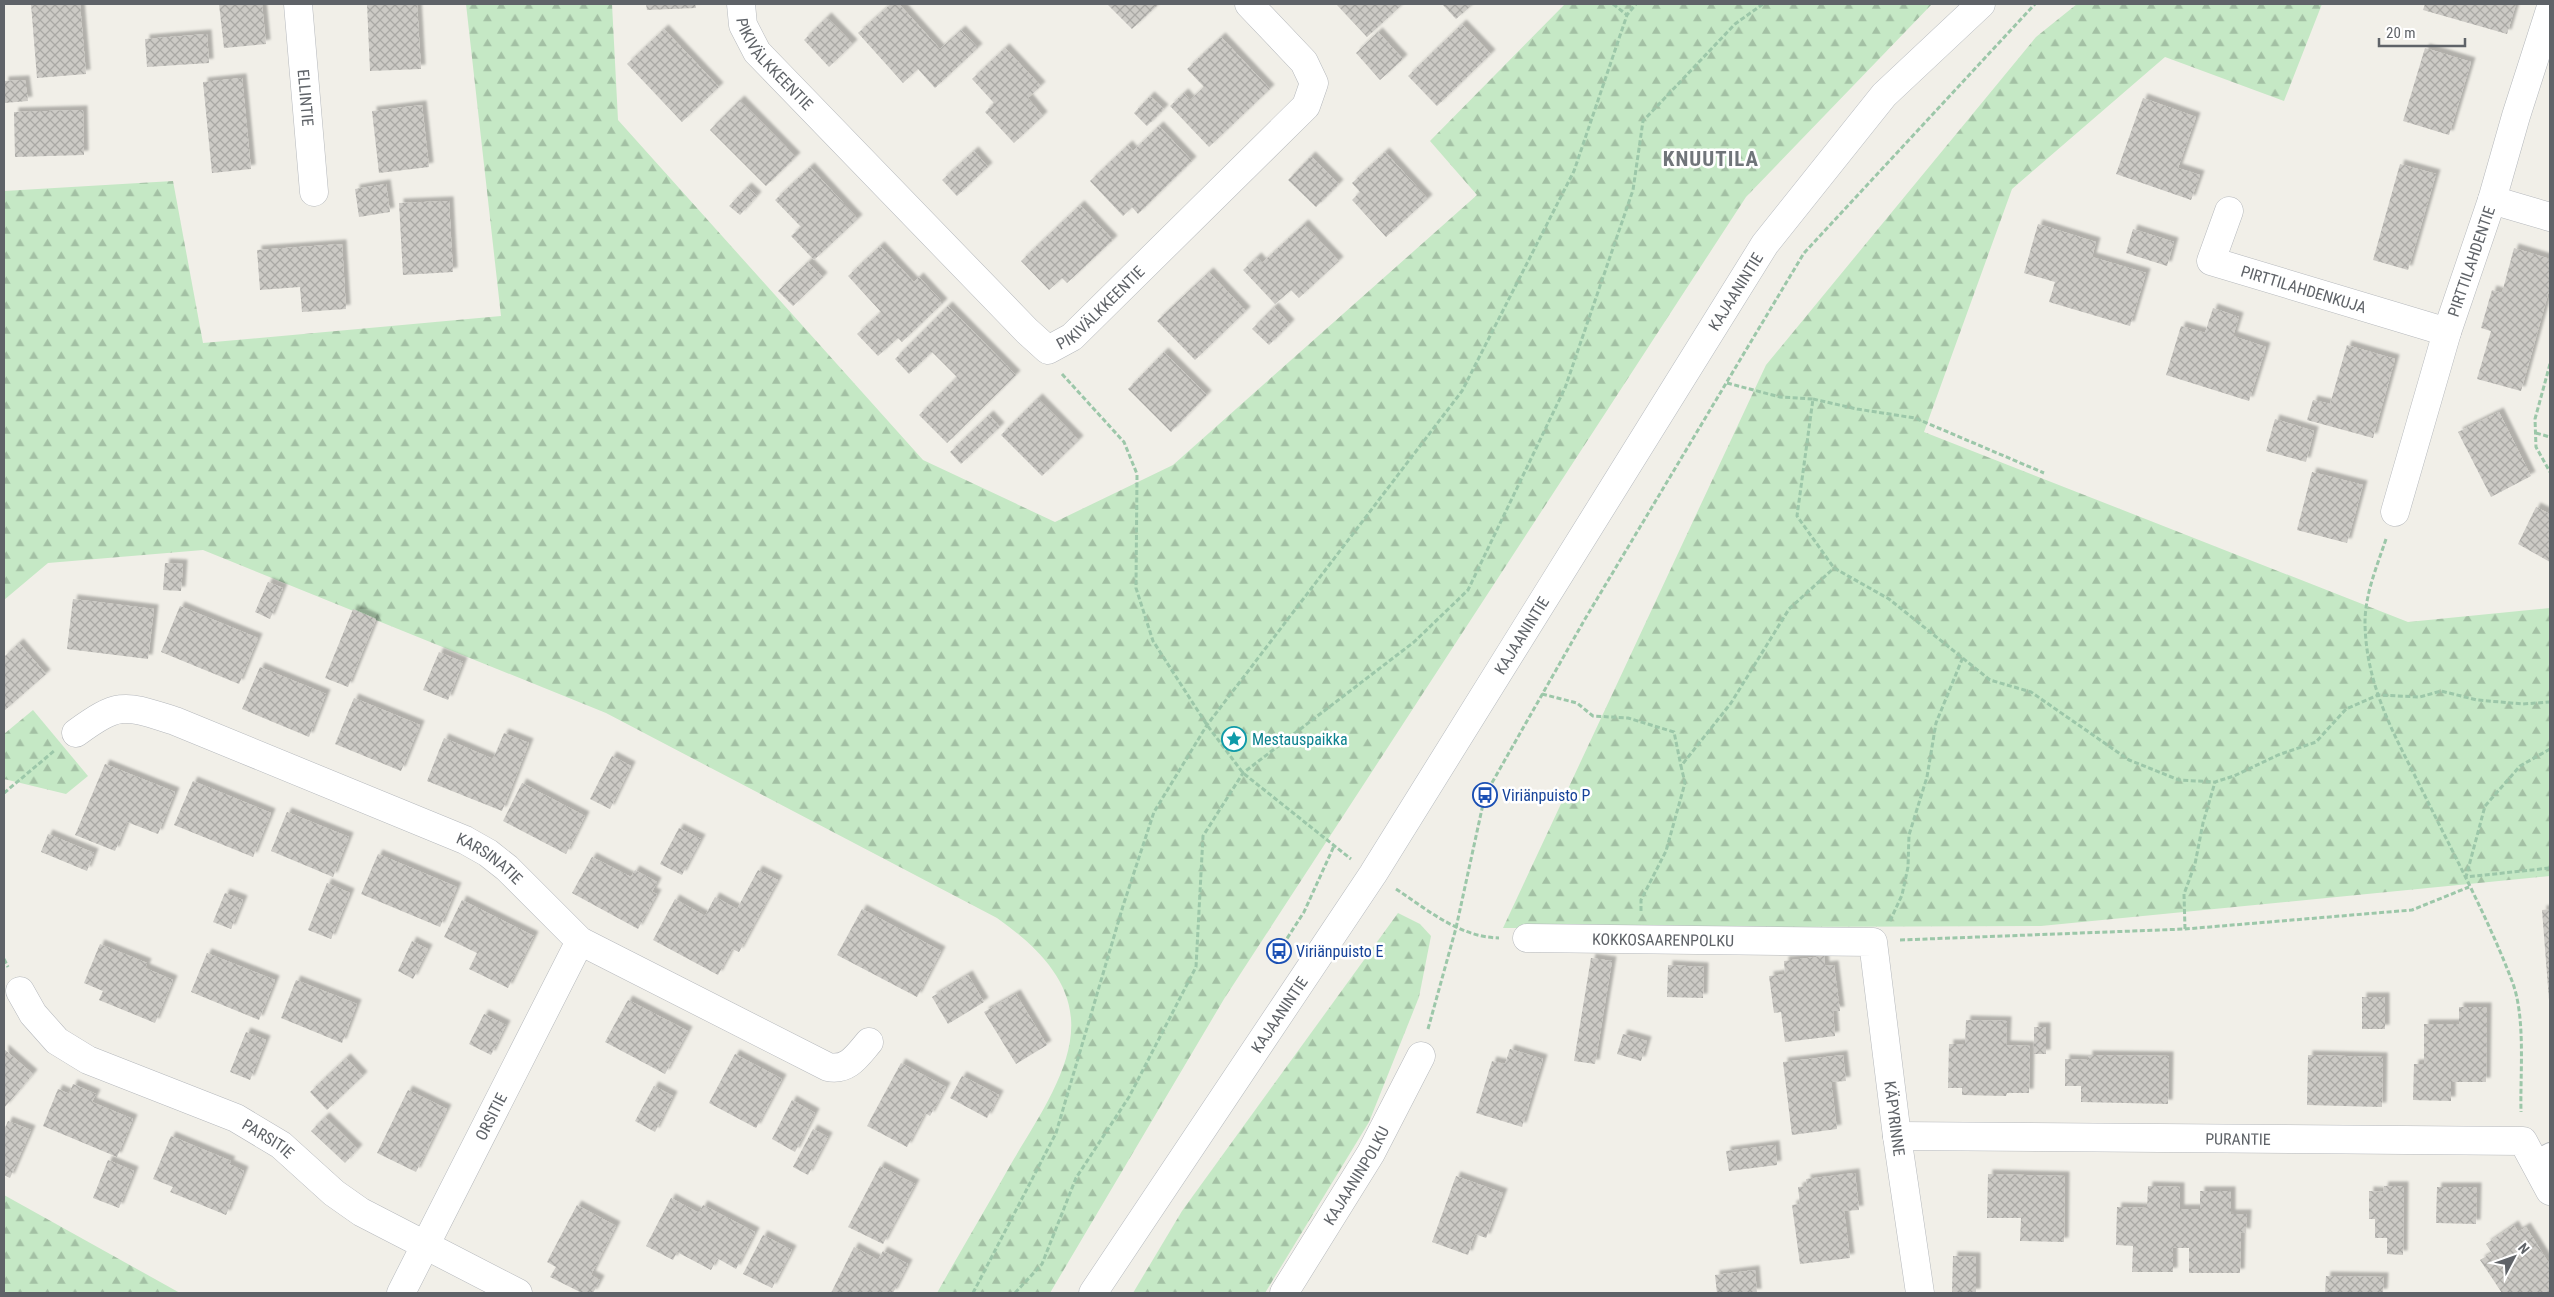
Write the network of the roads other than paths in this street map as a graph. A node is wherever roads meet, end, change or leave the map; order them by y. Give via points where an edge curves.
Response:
1 (298, 4) edge
2 (742, 4) edge
3 (1249, 4) edge
4 (1981, 4) edge
5 (2550, 10) edge
6 (314, 192) dead end
7 (2492, 200) junction
8 (2229, 211) dead end
9 (2550, 217) edge
10 (2447, 332) junction
11 (2395, 512) road end
12 (76, 733) road end
13 (1527, 938) road end
14 (580, 941) junction
15 (1877, 942) joint
16 (20, 991) dead end
17 (869, 1042) dead end
18 (1421, 1056) road end
19 (1897, 1136) junction
20 (2535, 1151) edge
21 (2550, 1191) edge
22 (424, 1246) junction
23 (401, 1293) edge
24 (518, 1293) edge
25 (1093, 1293) edge
26 (1284, 1293) edge
27 (1920, 1293) edge

1 - 6 street, ELLINTIE
2 - 3 street, PIKIVÄLKKEENTIE via 744,25 757,52 1048,350 1072,337 1306,106 1314,84 1304,62
4 - 25 street, KAJAANINTIE via 1884,95 1766,244 1372,874
5 - 7 street, PIRTTILAHDENTIE
7 - 9 street
7 - 10 street, PIRTTILAHDENTIE
8 - 10 street, PIRTTILAHDENKUJA via 2211,261
10 - 11 street, PIRTTILAHDENTIE
12 - 14 street, KARSINATIE via 100,715 118,708 138,710 175,721 466,840 507,868
13 - 15 street, KOKKOSAARENPOLKU
14 - 17 street, KARSINATIE via 828,1067 839,1069 849,1064
14 - 22 street, ORSITIE
15 - 19 street, KÄPYRINNE
16 - 22 street, PARSITIE via 33,1014 58,1041 88,1060 236,1118 281,1145 334,1193 361,1212
18 - 26 street, KAJAANINPOLKU via 1371,1152
19 - 20 street, PURANTIE
19 - 27 street, KÄPYRINNE
20 - 21 street
22 - 23 street, ORSITIE
22 - 24 street, PARSITIE

